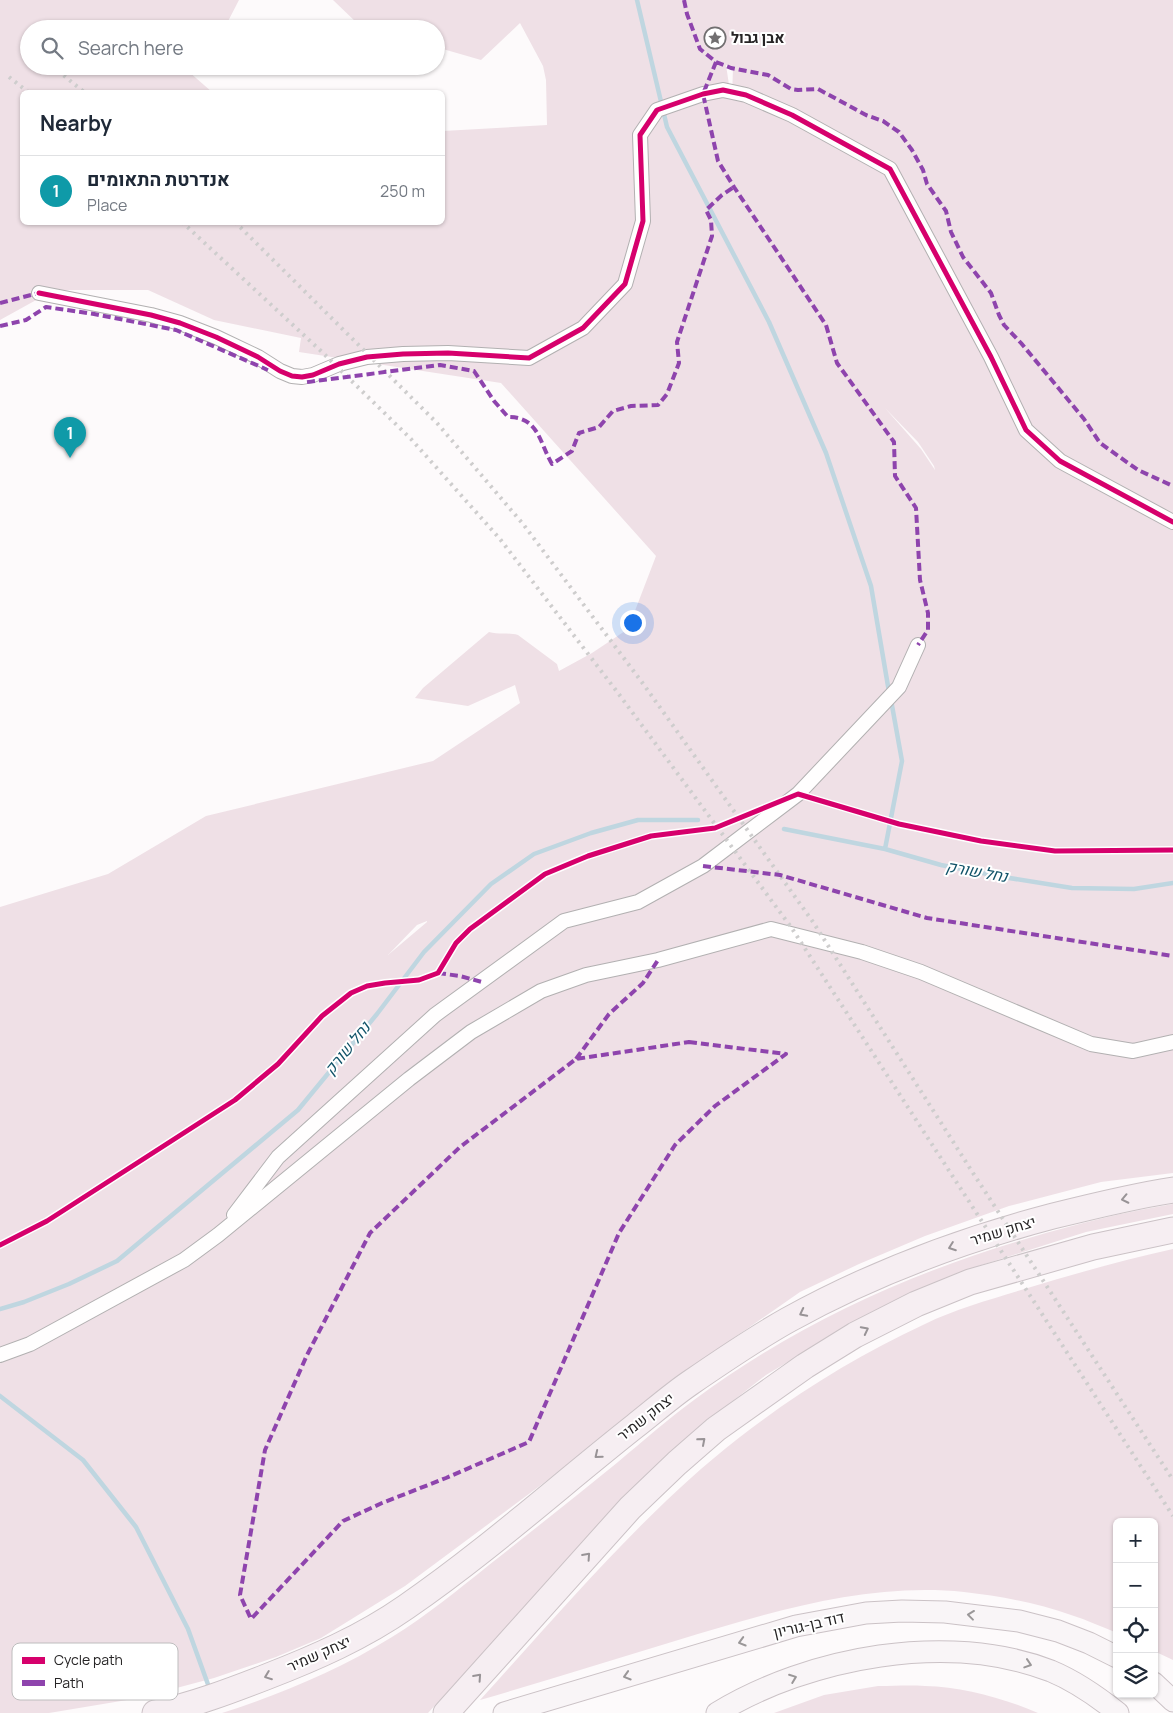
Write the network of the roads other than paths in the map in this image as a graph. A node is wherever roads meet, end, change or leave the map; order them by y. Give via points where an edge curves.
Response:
1 (39, 293) dead end
2 (1173, 522) edge
3 (918, 646) dead end
4 (1173, 1042) edge
5 (1173, 1190) edge
6 (1173, 1230) edge
7 (218, 1234) junction
8 (0, 1355) edge
9 (1113, 1656) edge
10 (1158, 1687) edge
11 (1173, 1701) edge
12 (155, 1713) edge
13 (446, 1713) edge
14 (504, 1713) edge
15 (717, 1713) edge
16 (1118, 1713) edge

1 - 2 street via 180,323 216,337 292,376 313,375 367,357 403,354 529,358 583,328 625,284 644,221 640,135 657,110 723,90 746,95 792,115 890,169 991,357 1026,430 1060,461
3 - 7 street via 899,687 798,794 703,866 638,902 564,921 435,1015 278,1157
4 - 7 street via 1133,1051 1091,1044 921,972 862,952 771,929 658,960 586,975 541,991 471,1032
5 -> 12 highway, יצחק שמיר via 1079,1210 972,1240 870,1279 788,1320 688,1384 406,1607 345,1644 302,1663 230,1691
13 -> 6 highway via 630,1508 716,1429 805,1366 855,1335 916,1304 970,1282 1093,1247
7 - 8 street via 184,1260 30,1344
9 -> 14 main road, דוד בן-גוריון via 1058,1631 1019,1621 945,1612 866,1613 804,1625
10 - 11 main road
15 -> 16 main road via 807,1672 878,1656 927,1653 981,1654 1017,1660 1052,1672 1096,1696

